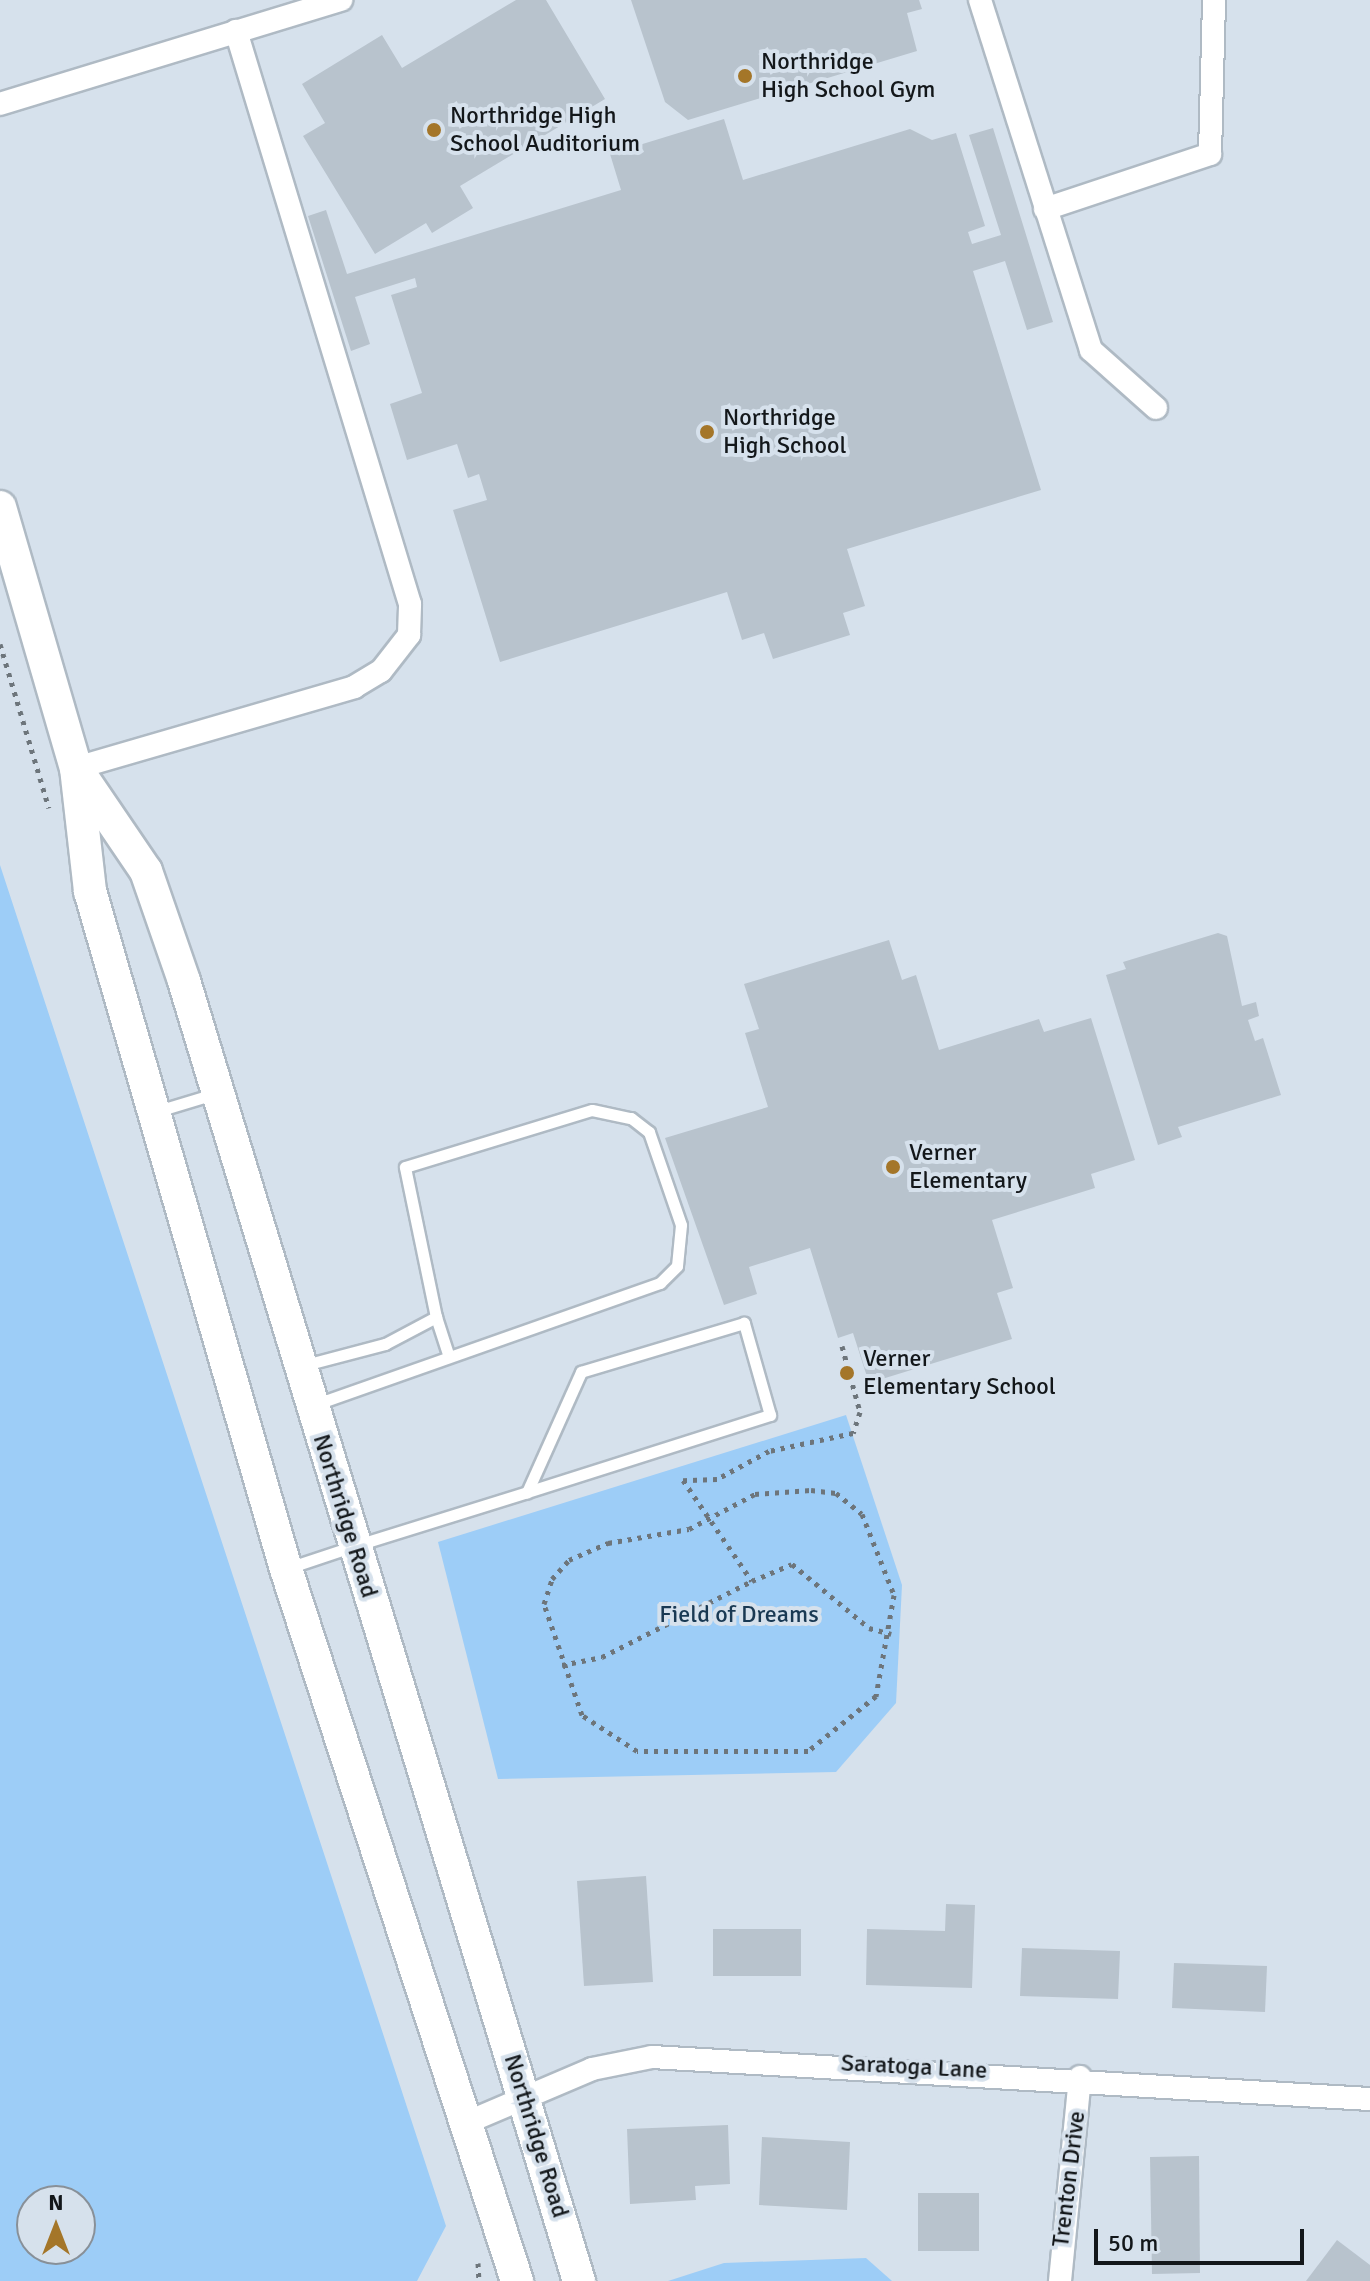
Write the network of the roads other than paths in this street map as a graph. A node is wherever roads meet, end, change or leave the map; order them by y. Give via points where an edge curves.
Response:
1 (341, 0) edge
2 (980, 0) edge
3 (1214, 0) edge
4 (236, 31) junction
5 (0, 104) edge
6 (1045, 209) junction
7 (1156, 408) dead end
8 (0, 507) edge
9 (76, 768) junction
10 (215, 1094) junction
11 (154, 1112) junction
12 (436, 1317) junction
13 (448, 1354) junction
14 (299, 1366) junction
15 (310, 1407) junction
16 (527, 1492) junction
17 (354, 1546) junction
18 (286, 1569) junction
19 (1080, 2077) junction
20 (524, 2097) junction
21 (1370, 2099) edge
22 (468, 2122) junction
23 (510, 2274) edge
24 (579, 2281) edge
25 (1060, 2281) edge

1 - 4 street
2 - 6 street
3 - 6 street via 1210,154
4 - 5 street
4 - 9 street via 410,604 409,635 381,671 354,687
6 - 7 street via 1091,350
8 - 9 main road, Northridge Road
9 - 10 main road, Northridge Road via 146,871
9 - 11 main road, Northridge Road via 90,891
10 - 11 lane
10 - 14 main road, Northridge Road
11 - 18 main road, Northridge Road
12 - 13 lane
12 - 13 lane via 405,1167 592,1110 631,1118 649,1132 681,1225 677,1266 660,1283
12 - 14 lane via 385,1344
13 - 15 lane
14 - 15 main road, Northridge Road
15 - 17 main road, Northridge Road
16 - 16 lane via 581,1372 744,1323 770,1415
16 - 17 lane
17 - 18 lane
17 - 20 main road, Northridge Road
18 - 22 main road, Northridge Road
19 - 20 street, Saratoga Lane via 652,2057 592,2069
19 - 21 street, Saratoga Lane
19 - 25 street, Trenton Drive
20 - 22 street, Saratoga Lane
20 - 24 main road, Northridge Road
22 - 23 main road, Northridge Road

